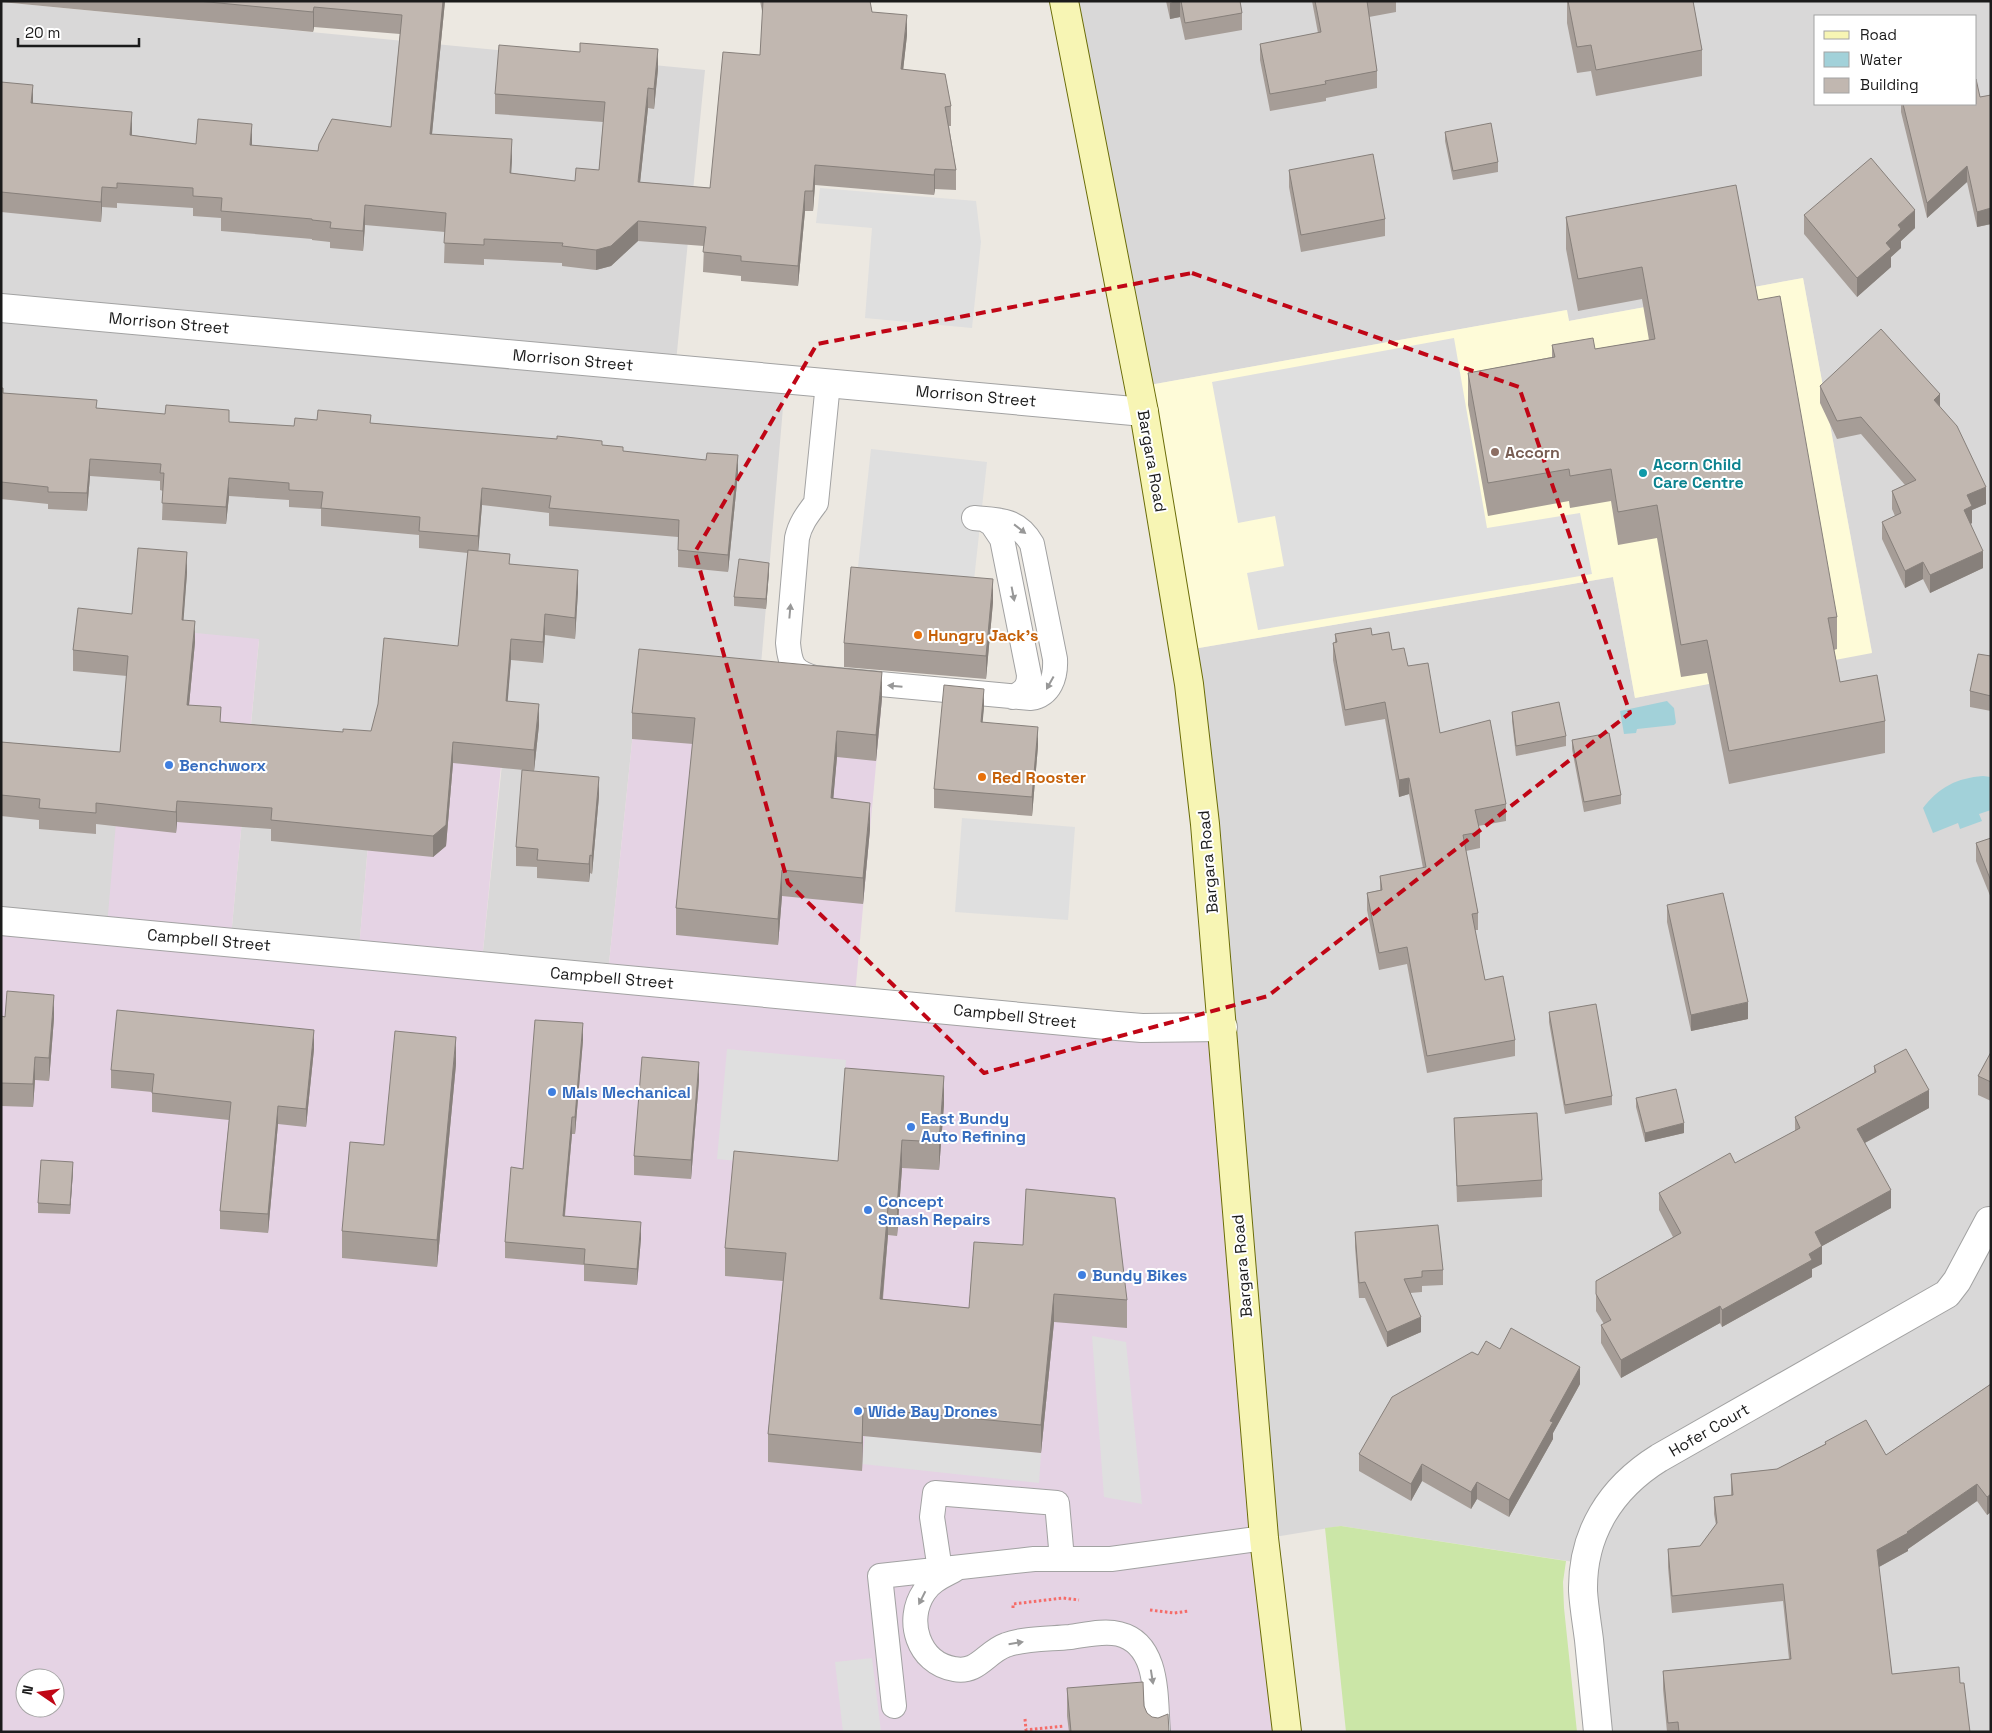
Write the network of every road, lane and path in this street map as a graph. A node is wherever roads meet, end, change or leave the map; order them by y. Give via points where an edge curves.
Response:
1 (1064, 1) edge
2 (1, 308) edge
3 (828, 383) junction
4 (1144, 412) junction
5 (979, 519) dead end
6 (1, 920) edge
7 (1223, 1027) junction
8 (1989, 1221) dead end
9 (1264, 1538) junction
10 (1062, 1559) junction
11 (949, 1569) junction
12 (894, 1706) dead end
13 (1025, 1719) dead end
14 (1064, 1726) dead end
15 (1158, 1732) edge
16 (1287, 1732) edge
17 (1598, 1732) edge

1 - 4 main road, Bargara Road
2 - 3 street, Morrison Street
3 - 4 street, Morrison Street
5 -> 3 lane via 992,524 1002,539 1029,675 1025,690 1012,697 815,678 794,668 789,658 788,643 797,538 799,527 816,503
4 - 7 main road, Bargara Road via 1189,684
6 - 7 street, Campbell Street via 1117,1026
7 - 9 main road, Bargara Road
8 - 17 street, Hofer Court via 1947,1294 1659,1458 1638,1471 1621,1488 1605,1509 1594,1534 1586,1560 1583,1590
9 - 10 lane via 1111,1559
9 - 16 main road, Bargara Road
10 - 11 lane
10 - 11 lane via 1057,1503 935,1492 932,1517
11 - 12 lane via 880,1576
11 -> 15 lane via 924,1592 915,1620 916,1636 932,1660 942,1666 964,1670 977,1666 1013,1642 1118,1633 1140,1644 1150,1665
13 - 14 path via 1026,1730

